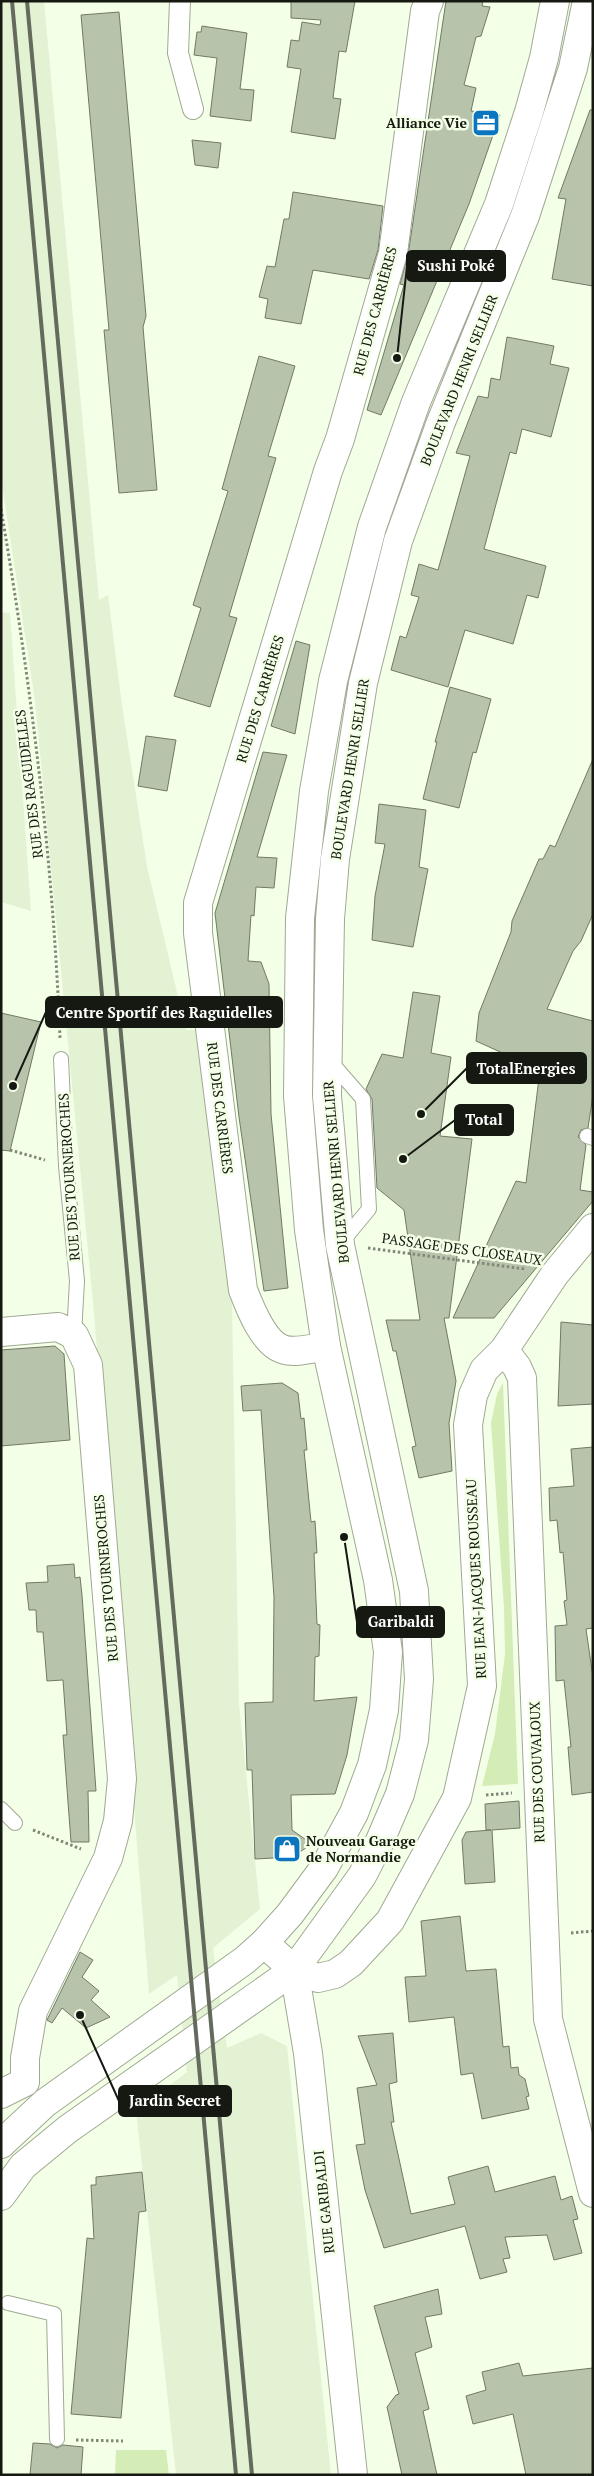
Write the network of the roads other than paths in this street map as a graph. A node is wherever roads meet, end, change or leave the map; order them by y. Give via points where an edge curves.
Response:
1 (180, 1) edge
2 (429, 1) edge
3 (555, 1) edge
4 (587, 1) edge
5 (193, 109) dead end
6 (61, 1059) road end
7 (327, 1059) junction
8 (593, 1228) edge
9 (353, 1246) junction
10 (1, 1332) edge
11 (74, 1335) junction
12 (326, 1346) junction
13 (504, 1350) junction
14 (1, 1809) edge
15 (14, 1823) road end
16 (255, 1952) junction
17 (294, 1970) junction
18 (13, 2088) edge
19 (44, 2103) junction
20 (68, 2129) junction
21 (1, 2144) edge
22 (593, 2193) edge
23 (1, 2196) edge
24 (8, 2303) dead end
25 (57, 2440) road end
26 (353, 2475) edge

1 - 5 street via 178,53
2 - 12 main road, RUE DES CARRIÈRES via 425,11 393,253 340,439 198,903 198,933 244,1290 256,1322 282,1349 296,1351
3 - 12 main road, BOULEVARD HENRI SELLIER via 530,112 499,204 416,402 372,527 333,681 315,782 300,918 298,1096 309,1230
4 - 7 main road, BOULEVARD HENRI SELLIER via 574,68 525,216 440,422 398,540 363,683 335,859 330,919
6 - 11 lane, RUE DES TOURNEROCHES via 66,1166 77,1281
7 - 9 main road, BOULEVARD HENRI SELLIER via 327,1096
7 - 9 lane via 363,1098 369,1209
8 - 13 main road, RUE JEAN-JACQUES ROUSSEAU via 555,1274
9 - 17 main road, BOULEVARD HENRI SELLIER via 414,1591 419,1678 414,1740 397,1802 362,1876
10 - 11 main road via 58,1327
11 - 18 main road, RUE DES TOURNEROCHES via 88,1365 122,1779 118,1821 108,1858 33,2012 25,2058
12 - 16 main road, BOULEVARD HENRI SELLIER via 378,1580 388,1652 384,1710 372,1765 349,1822 324,1868 290,1914
13 - 17 main road, RUE JEAN-JACQUES ROUSSEAU via 484,1370 473,1395 468,1425 482,1686 456,1798 390,1920 351,1964 336,1974 318,1978
13 - 22 main road, RUE DES COUVALOUX via 522,1378 548,2019
14 - 15 lane
16 - 17 main road
16 - 19 main road, BOULEVARD HENRI SELLIER
17 - 20 main road, BOULEVARD HENRI SELLIER
17 - 26 main road, RUE GARIBALDI via 309,2062
18 - 19 main road
19 - 20 main road
19 - 21 main road, BOULEVARD HENRI SELLIER
20 - 23 main road, BOULEVARD HENRI SELLIER via 23,2166
24 - 25 lane via 54,2314

